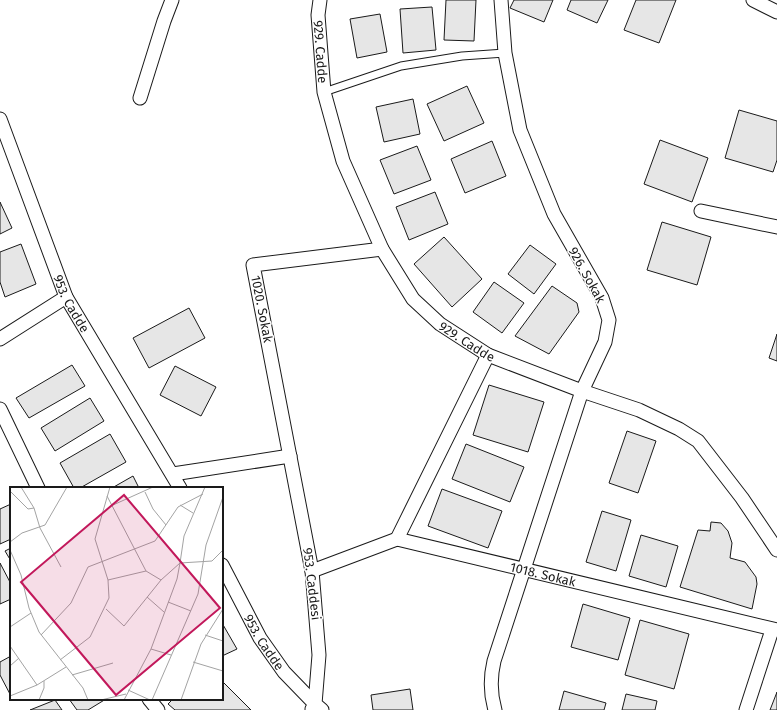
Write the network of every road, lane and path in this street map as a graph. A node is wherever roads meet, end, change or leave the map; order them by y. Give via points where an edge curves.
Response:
1 (172, 0) edge
2 (320, 0) edge
3 (501, 0) edge
4 (753, 0) edge
5 (777, 12) edge
6 (505, 53) junction
7 (324, 92) junction
8 (140, 98) dead end
9 (0, 119) edge
10 (701, 211) dead end
11 (777, 227) edge
12 (382, 249) junction
13 (66, 297) junction
14 (0, 339) edge
15 (488, 355) junction
16 (582, 391) junction
17 (0, 409) edge
18 (290, 456) junction
19 (173, 474) junction
20 (38, 487) edge
21 (180, 487) edge
22 (397, 539) junction
23 (777, 550) edge
24 (223, 567) edge
25 (523, 570) junction
26 (312, 571) junction
27 (775, 630) edge
28 (150, 700) edge
29 (316, 708) edge
30 (158, 710) edge
31 (495, 710) edge
32 (746, 710) edge

1 - 8 street
2 - 7 street, 929. Cadde via 318,15
3 - 6 street, 926. Sokak
4 - 5 street
6 - 7 lane via 462,56 400,66
6 - 16 street, 926. Sokak via 520,130 554,214 602,298 609,320 605,342
7 - 12 street, 929. Cadde via 343,161
9 - 13 street, 953. Cadde
10 - 11 street
12 - 15 street, 929. Cadde via 413,299 440,324
12 - 18 street, 1020. Sokak via 253,265
13 - 14 street
13 - 19 street, 953. Cadde
15 - 16 street, 929. Cadde
15 - 22 street
16 - 23 street, 929. Cadde via 639,410 698,441 742,498
16 - 25 street, 926. Sokak
17 - 20 street
18 - 19 street
18 - 26 street, 953. Caddesi
19 - 21 street, 953. Cadde
22 - 25 street, 1018. Sokak
22 - 26 street
24 - 29 street, 953. Cadde via 260,638 284,672
25 - 27 street, 1018. Sokak
25 - 31 street, 926. Sokak via 491,676
26 - 29 street, 953. Caddesi via 319,655
27 - 32 street
28 - 30 street

